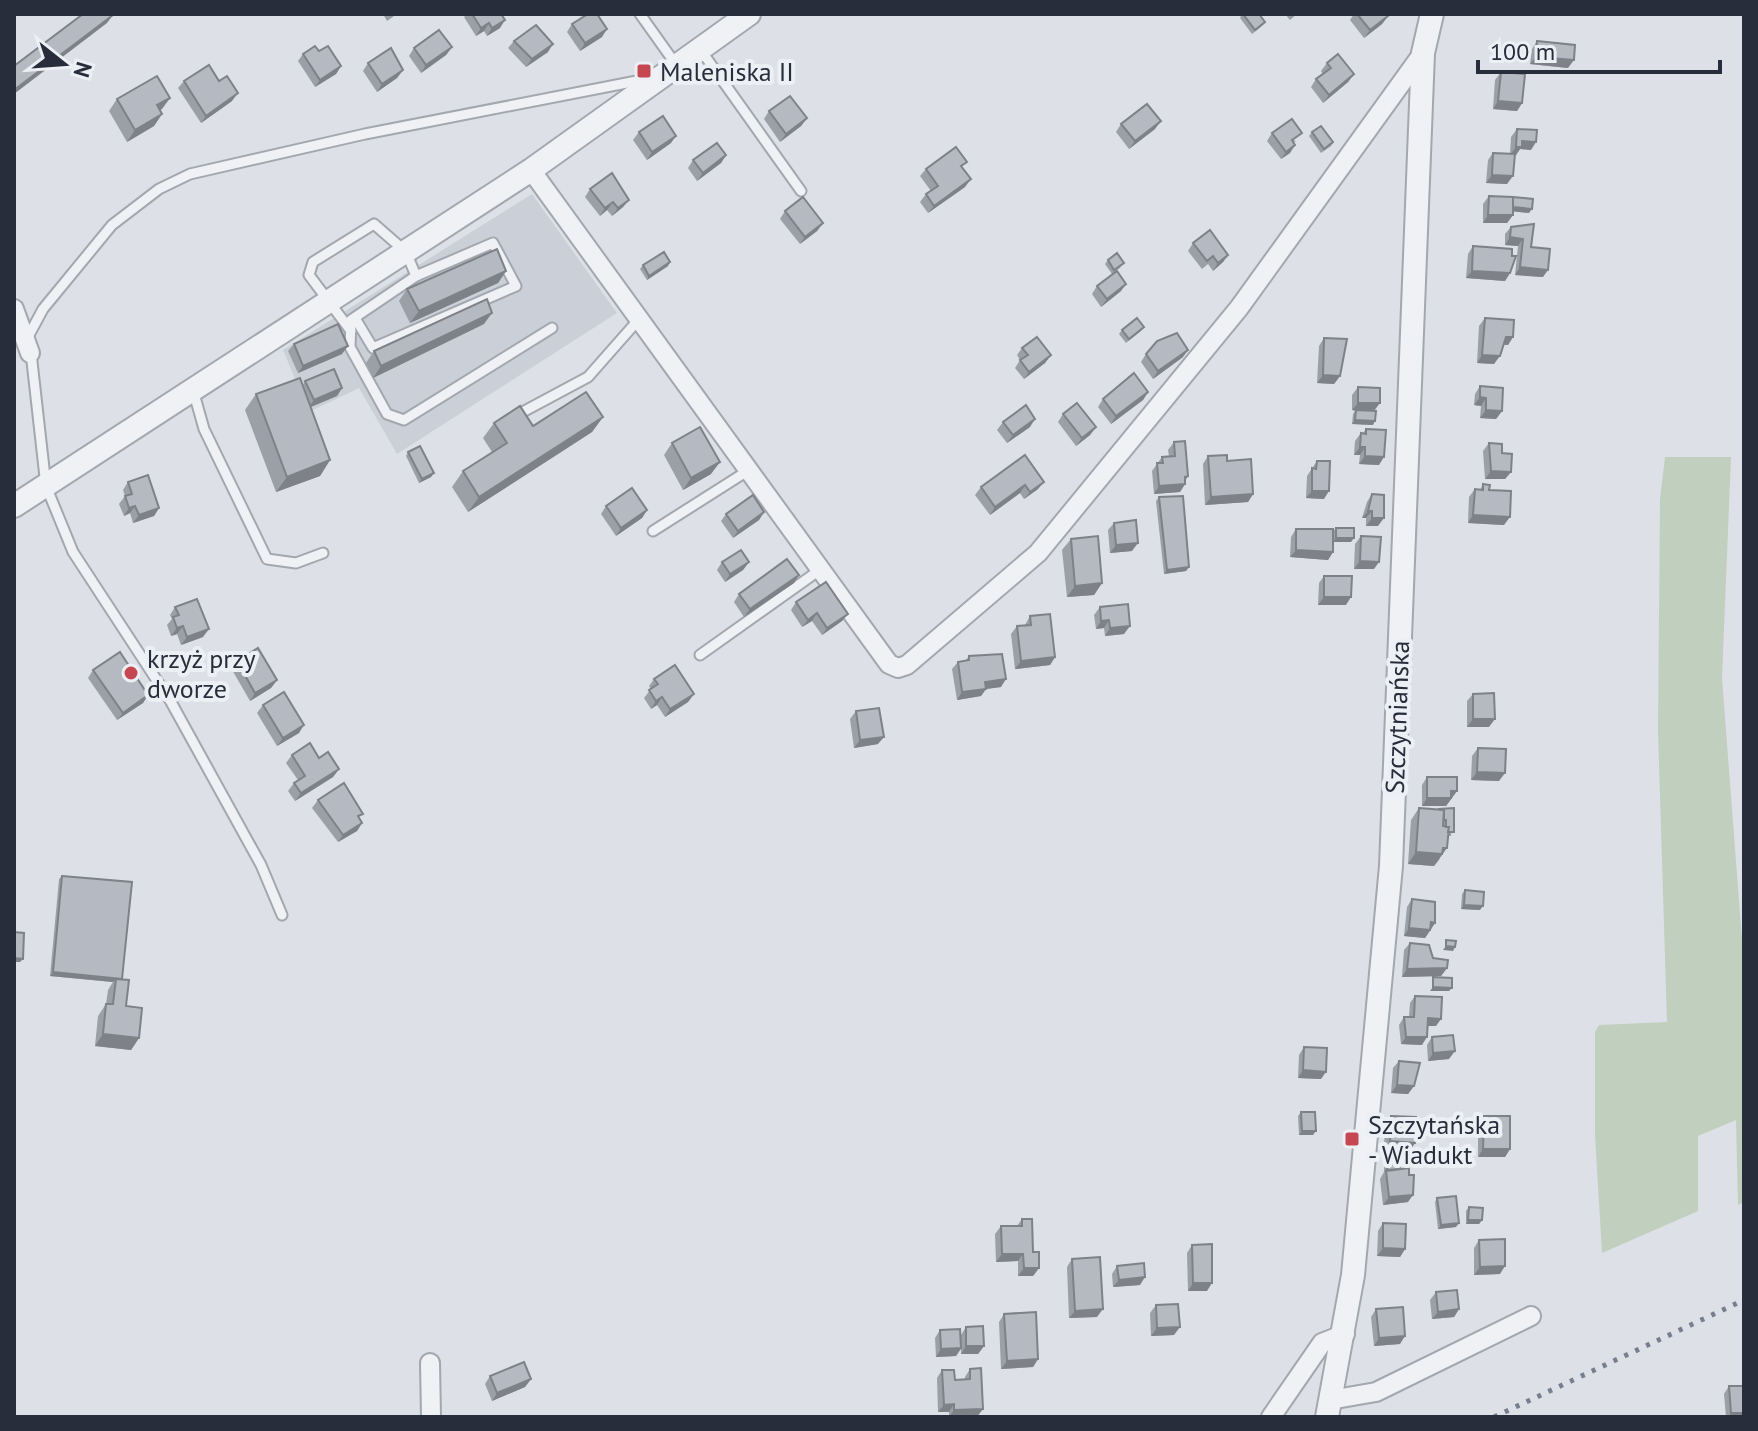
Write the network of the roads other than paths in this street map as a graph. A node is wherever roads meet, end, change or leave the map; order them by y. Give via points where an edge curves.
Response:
1 (640, 14) edge
2 (749, 14) edge
3 (1432, 14) edge
4 (700, 49) junction
5 (1423, 53) junction
6 (669, 71) junction
7 (531, 170) junction
8 (801, 191) dead end
9 (406, 252) junction
10 (416, 276) junction
11 (327, 303) junction
12 (14, 309) edge
13 (355, 318) junction
14 (640, 318) junction
15 (552, 328) dead end
16 (351, 331) junction
17 (30, 353) junction
18 (193, 390) junction
19 (517, 415) edge
20 (749, 470) junction
21 (46, 486) junction
22 (14, 506) edge
23 (653, 531) dead end
24 (323, 553) dead end
25 (821, 569) junction
26 (700, 655) dead end
27 (282, 915) dead end
28 (1531, 1316) dead end
29 (1345, 1334) junction
30 (430, 1363) dead end
31 (1329, 1409) edge
32 (431, 1417) edge
33 (1271, 1417) edge

1 - 6 lane
2 - 4 street
3 - 5 street, Szczytniańska
4 - 6 street
4 - 8 lane
5 - 25 street via 1239,308 1038,553 898,668 889,664
5 - 29 street, Szczytniańska via 1391,866
6 - 7 street
6 - 17 lane via 190,174 135,206 95,244 43,309 29,335
7 - 9 street
7 - 14 street
9 - 10 lane
9 - 11 street
9 - 11 lane via 374,224 313,262 309,275
10 - 13 lane
10 - 13 lane via 493,243 516,286 373,348
11 - 16 lane
11 - 18 street
12 - 17 street
13 - 16 lane
14 - 19 lane via 588,377
14 - 20 street
15 - 16 lane via 404,420 387,414 350,347
17 - 21 lane
18 - 21 street
18 - 24 lane via 204,429 267,559 296,563
20 - 23 lane
20 - 25 street
21 - 22 street
21 - 27 lane via 73,552 171,702 261,865
25 - 26 lane
28 - 31 street via 1376,1392
29 - 31 street, Szczytniańska
29 - 33 street via 1322,1343
30 - 32 street

